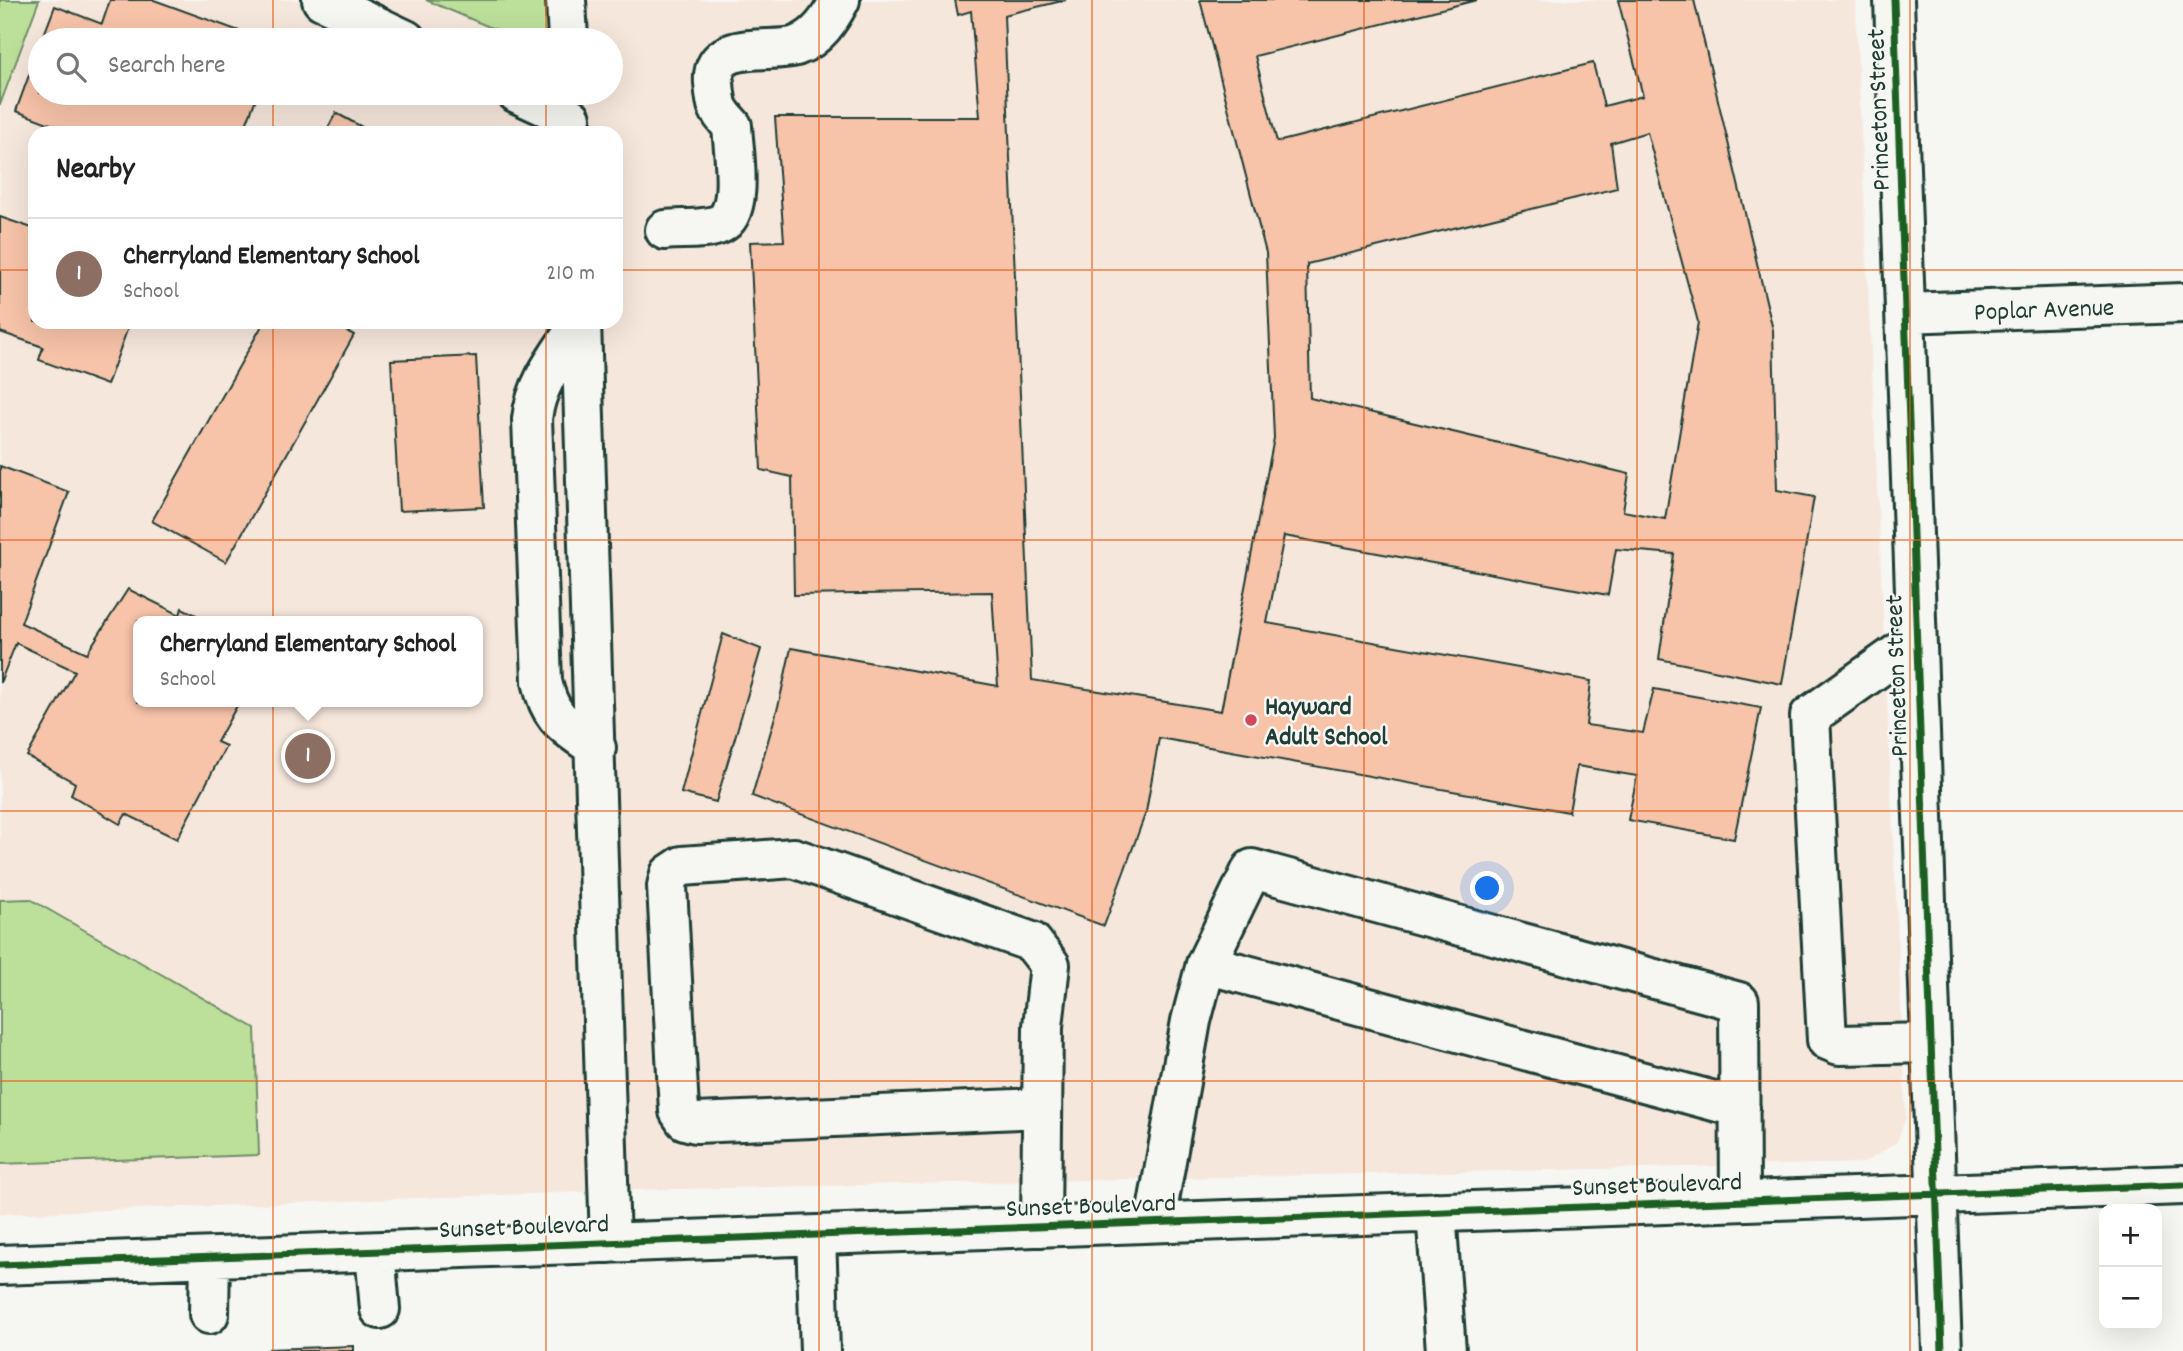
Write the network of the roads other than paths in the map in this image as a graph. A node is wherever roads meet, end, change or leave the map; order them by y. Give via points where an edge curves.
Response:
1 (321, 0) edge
2 (566, 0) edge
3 (840, 0) edge
4 (1894, 0) edge
5 (380, 28) edge
6 (567, 28) edge
7 (546, 105) edge
8 (571, 115) edge
9 (665, 230) dead end
10 (2183, 303) edge
11 (1905, 313) junction
12 (577, 329) edge
13 (581, 329) edge
14 (1914, 642) junction
15 (596, 748) junction
16 (1206, 964) junction
17 (1930, 1043) junction
18 (1040, 1108) junction
19 (1740, 1108) junction
20 (2183, 1185) edge
21 (1936, 1193) junction
22 (1740, 1201) junction
23 (1436, 1212) junction
24 (1155, 1223) junction
25 (1041, 1227) junction
26 (816, 1236) junction
27 (610, 1243) junction
28 (375, 1252) junction
29 (209, 1258) junction
30 (0, 1265) edge
31 (380, 1309) dead end
32 (209, 1314) dead end
33 (820, 1351) edge
34 (1446, 1351) edge
35 (1942, 1351) edge

1 - 5 street
2 - 6 street
3 - 9 street via 827,25 797,46 737,51 722,59 713,77 716,110 732,126 732,215 719,225
4 - 11 street, Princeton Street
7 - 8 street
10 - 11 street, Poplar Avenue
11 - 14 street, Princeton Street
12 - 15 street via 534,398 542,681 547,704 561,723
13 - 15 street
14 - 17 street, Princeton Street
14 - 17 street via 1810,716 1828,1040 1839,1045
15 - 27 street
16 - 19 street
16 - 19 street via 1252,869 1739,1002
16 - 24 street via 1191,1021
17 - 21 street, Princeton Street
18 - 18 street via 685,1120 679,1111 670,874 682,866 794,858 1032,942 1050,965
18 - 25 street
19 - 22 street
20 - 21 street, Sunset Boulevard
21 - 22 street, Sunset Boulevard
21 - 35 street, Princeton Street
22 - 23 street, Sunset Boulevard
23 - 24 street, Sunset Boulevard
23 - 34 street
24 - 25 street, Sunset Boulevard
25 - 26 street, Sunset Boulevard
26 - 27 street, Sunset Boulevard
26 - 33 street
27 - 28 street, Sunset Boulevard
28 - 29 street, Sunset Boulevard
28 - 31 street
29 - 30 street, Sunset Boulevard
29 - 32 street

